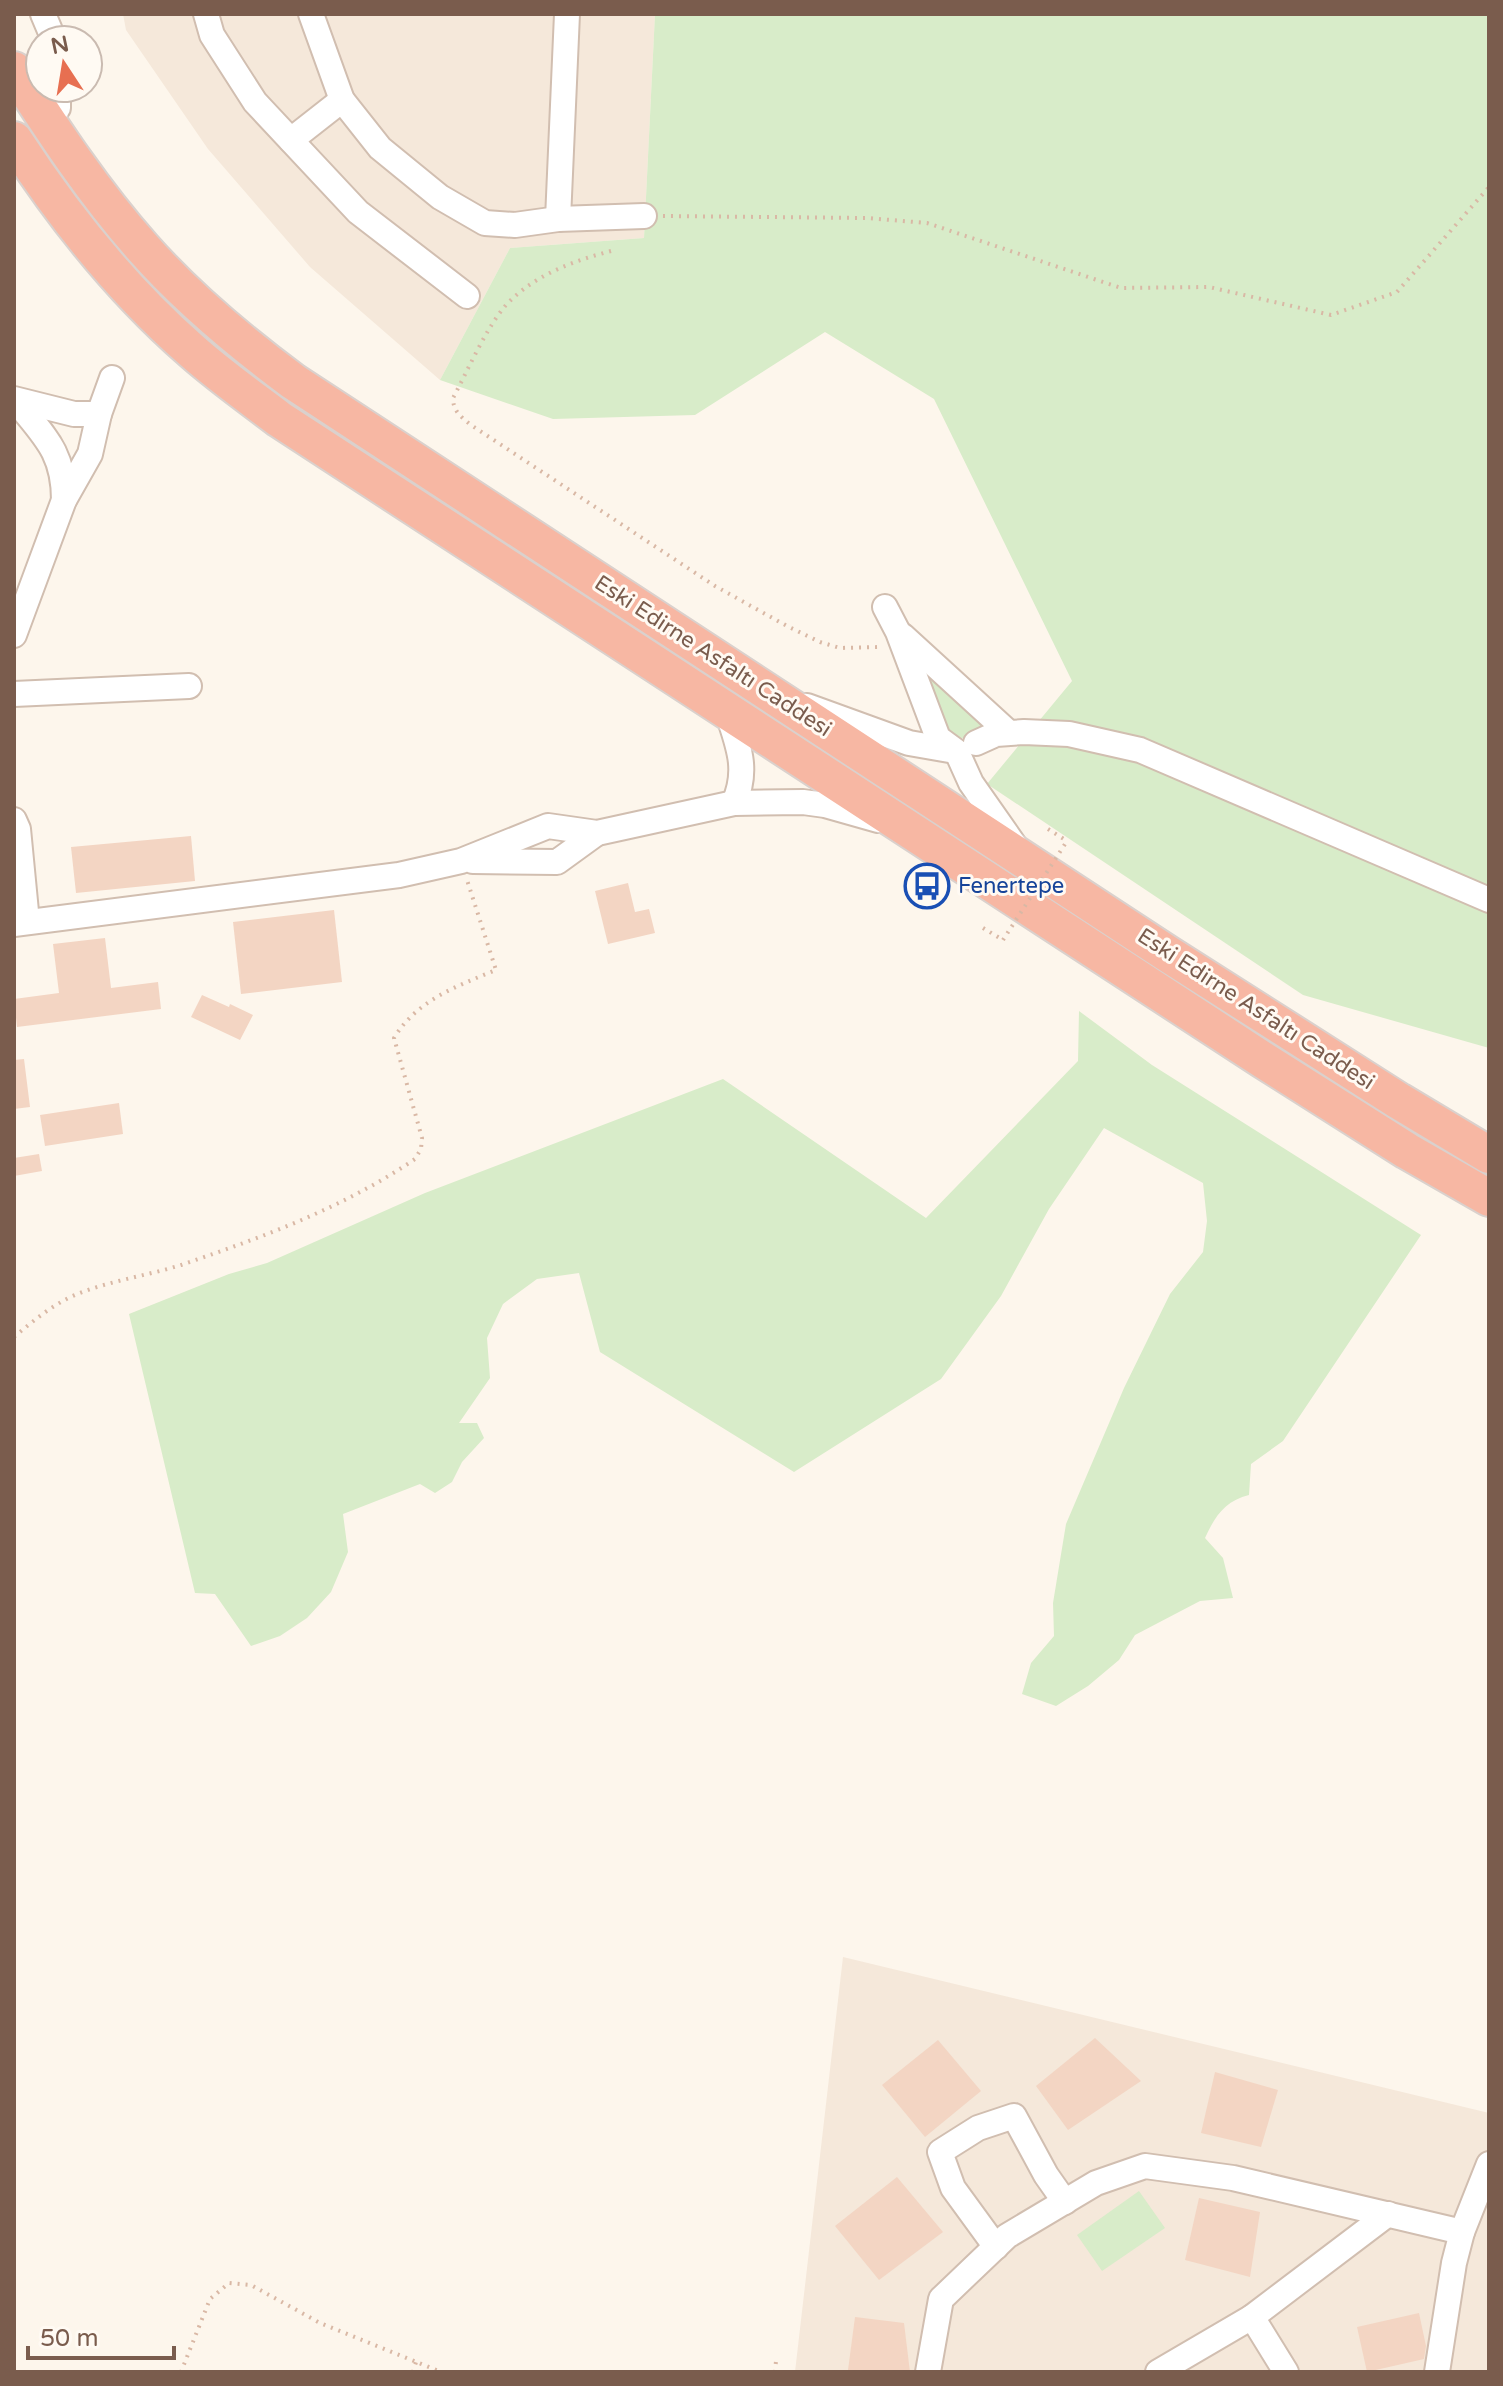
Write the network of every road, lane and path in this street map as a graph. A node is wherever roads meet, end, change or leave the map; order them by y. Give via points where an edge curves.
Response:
1 (206, 14) edge
2 (311, 14) edge
3 (567, 14) edge
4 (342, 100) junction
5 (52, 104) edge
6 (14, 140) edge
7 (291, 140) junction
8 (1489, 187) edge
9 (644, 216) joint
10 (558, 219) junction
11 (611, 251) dead end
12 (467, 296) dead end
13 (112, 378) dead end
14 (15, 400) edge
15 (99, 414) junction
16 (64, 500) junction
17 (885, 607) dead end
18 (14, 635) edge
19 (900, 637) junction
20 (189, 686) dead end
21 (768, 692) junction
22 (14, 694) edge
23 (727, 711) junction
24 (1008, 732) junction
25 (967, 748) junction
26 (734, 803) junction
27 (14, 820) edge
28 (1048, 829) dead end
29 (911, 831) junction
30 (597, 833) junction
31 (1023, 858) junction
32 (461, 861) junction
33 (1489, 900) edge
34 (21, 923) edge
35 (983, 928) dead end
36 (1489, 1155) edge
37 (1489, 1198) edge
38 (14, 1337) edge
39 (1489, 2164) edge
40 (1065, 2202) junction
41 (1388, 2214) junction
42 (1462, 2232) junction
43 (996, 2247) junction
44 (1252, 2317) junction
45 (776, 2361) dead end
46 (416, 2362) junction
47 (181, 2372) edge
48 (413, 2372) edge
49 (441, 2372) edge
50 (775, 2372) edge
51 (928, 2372) edge
52 (1158, 2372) edge
53 (1286, 2372) edge
54 (1437, 2372) edge

1 - 7 street via 212,35 255,102
2 - 4 street
3 - 10 street
4 - 7 street
4 - 10 street via 380,148 440,197 485,223
5 - 21 highway, Eski Edirne Asfaltı Caddesi via 106,205 245,346
6 - 23 highway, Eski Edirne Asfaltı Caddesi via 100,257 214,368 279,419
7 - 12 street via 358,212
8 - 9 path via 1397,292 1331,315 1209,287 1121,288 927,223
9 - 10 street
11 - 19 path via 550,272 506,305 453,398 459,415 715,586 787,626 840,648 867,649
13 - 15 street
14 - 15 street via 74,414
14 - 16 street via 60,462
15 - 16 street via 90,454
16 - 18 street
17 - 19 street
19 - 24 street
19 - 25 street via 938,738
20 - 22 street
21 - 25 street via 909,743
21 - 31 highway, Eski Edirne Asfaltı Caddesi
23 - 26 street via 741,761 742,784
23 - 29 highway, Eski Edirne Asfaltı Caddesi
24 - 25 street
24 - 33 street via 1069,734 1140,750
25 - 31 street via 966,775
26 - 29 street via 825,805
26 - 30 street
27 - 34 street
28 - 35 path, bridge via 1067,841 1003,940
29 - 37 highway, Eski Edirne Asfaltı Caddesi via 1263,1060
30 - 32 street via 548,826
30 - 32 street via 557,862
31 - 36 highway, Eski Edirne Asfaltı Caddesi
32 - 34 street via 399,875
32 - 38 path via 496,970 438,995 412,1014 394,1038 422,1138 415,1159 268,1236 76,1294
39 - 42 street
40 - 41 street via 1096,2183 1145,2166 1233,2178
40 - 43 street
40 - 43 street via 1014,2116 978,2128 940,2152 953,2188
41 - 42 street
41 - 44 street
42 - 54 street
43 - 51 street via 941,2299
44 - 52 street
44 - 53 street
45 - 50 path
46 - 47 path via 320,2323 251,2285 229,2283 210,2299
46 - 48 path
46 - 49 path

